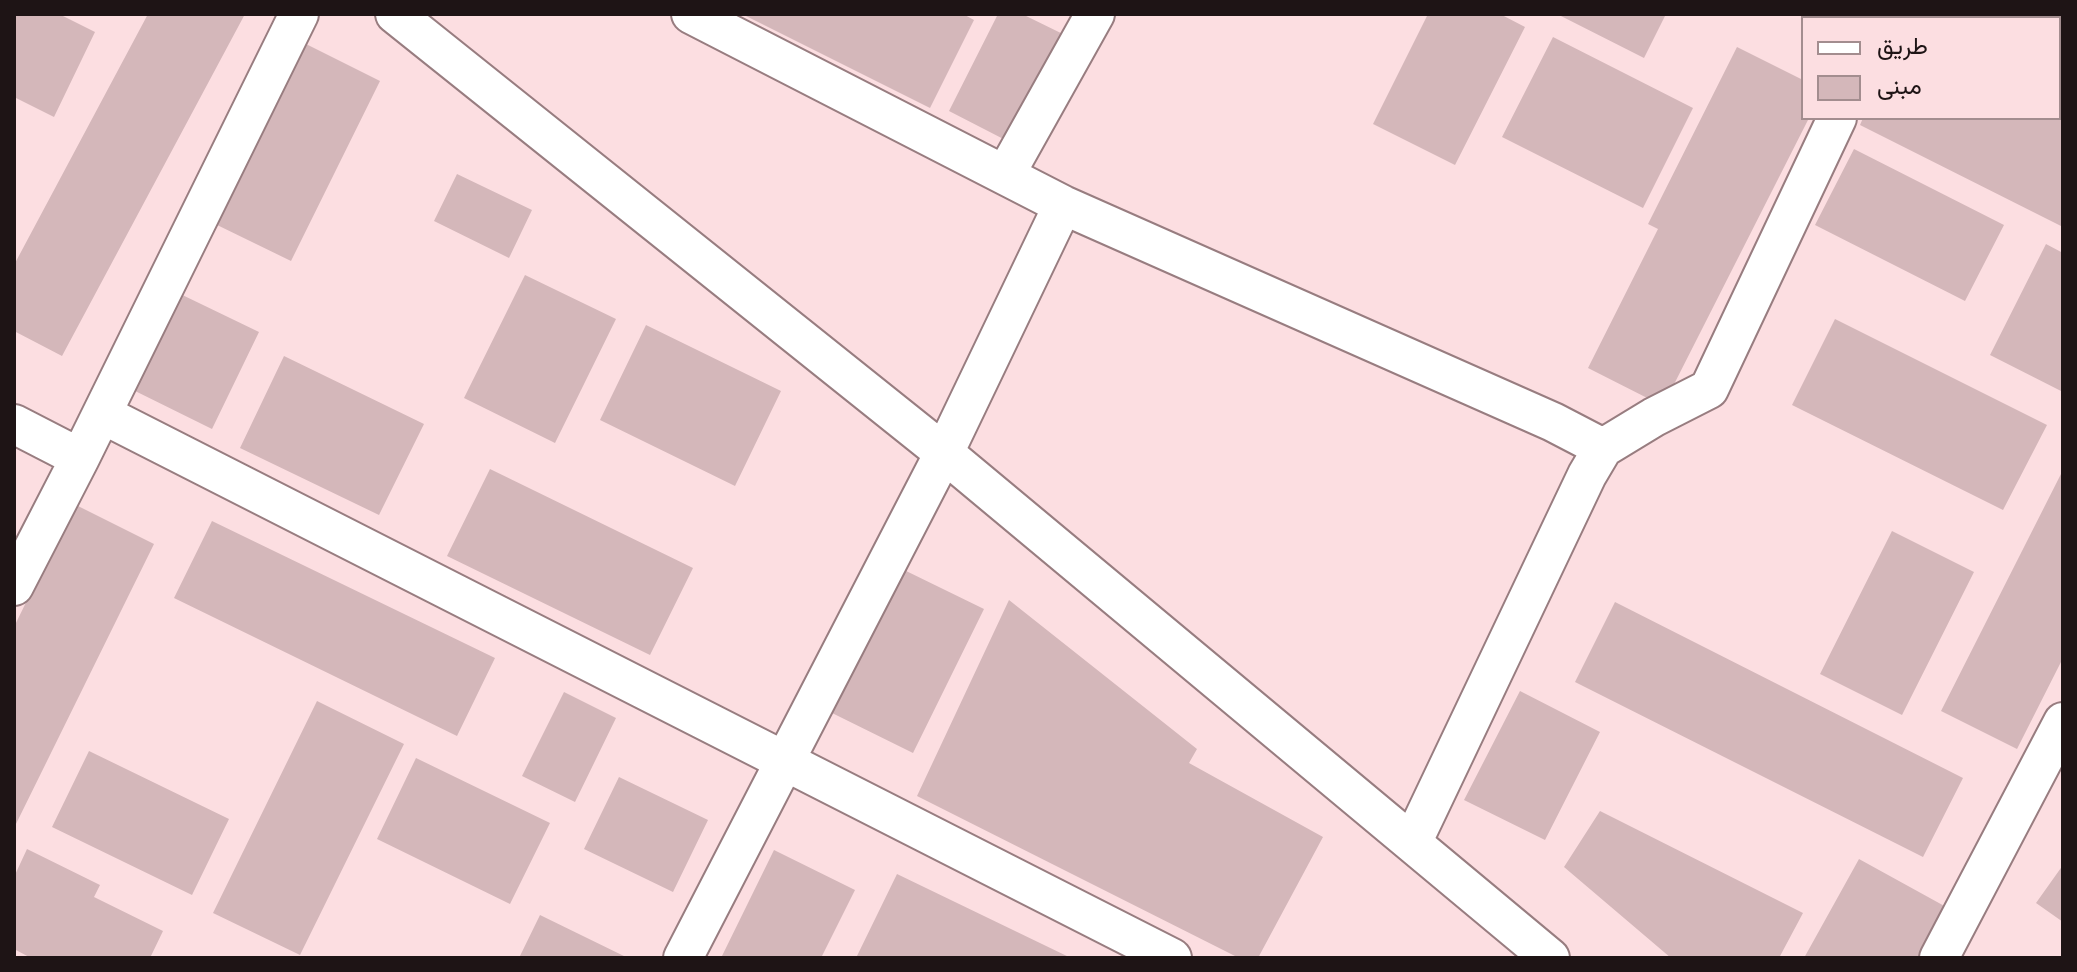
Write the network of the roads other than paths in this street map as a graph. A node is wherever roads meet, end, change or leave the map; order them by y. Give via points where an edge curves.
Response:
1 (299, 14) edge
2 (395, 14) edge
3 (691, 14) edge
4 (1095, 14) edge
5 (1836, 120) edge
6 (1005, 175) junction
7 (1063, 205) junction
8 (102, 414) junction
9 (14, 424) edge
10 (1603, 448) junction
11 (944, 453) junction
12 (80, 458) junction
13 (14, 586) edge
14 (2063, 722) edge
15 (786, 759) junction
16 (1412, 843) junction
17 (683, 958) edge
18 (1172, 958) edge
19 (1550, 958) edge
20 (1939, 958) edge

1 - 8 street
2 - 11 street
3 - 6 street
4 - 6 street
5 - 10 street via 1709,389
6 - 7 street
7 - 10 street
7 - 11 street
8 - 12 street
8 - 15 street
9 - 12 street
10 - 16 street
11 - 15 street
11 - 16 street
12 - 13 street
14 - 20 street
15 - 17 street
15 - 18 street
16 - 19 street

